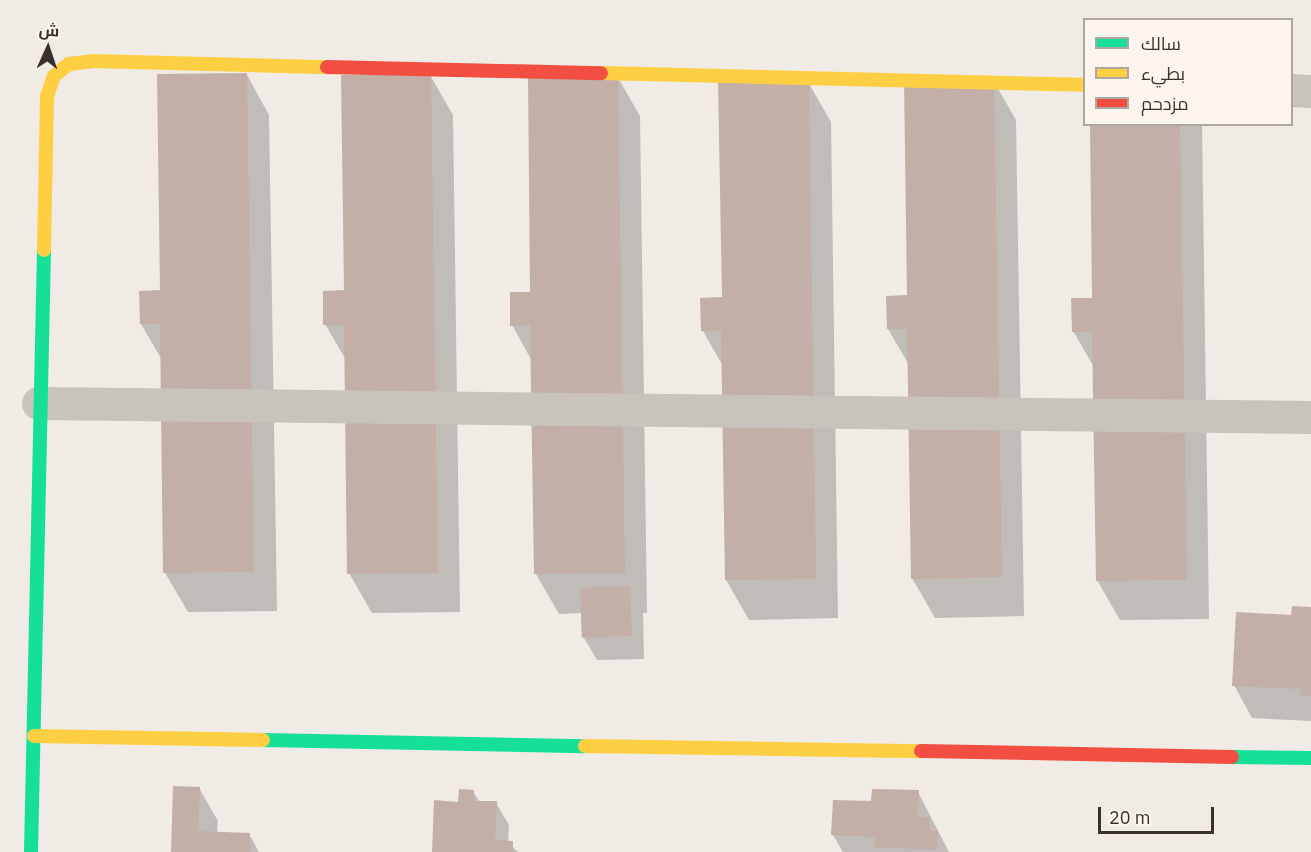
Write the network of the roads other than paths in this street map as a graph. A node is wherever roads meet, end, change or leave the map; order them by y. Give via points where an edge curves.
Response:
1 (1083, 85) edge
2 (1293, 90) edge
3 (1311, 91) edge
4 (38, 403) junction
5 (1311, 417) edge
6 (34, 736) junction
7 (1311, 758) edge
8 (31, 852) edge

1 - 4 street via 92,61 69,64 54,75 47,96
2 - 3 street
4 - 5 street
4 - 6 street
6 - 7 street
6 - 8 street

